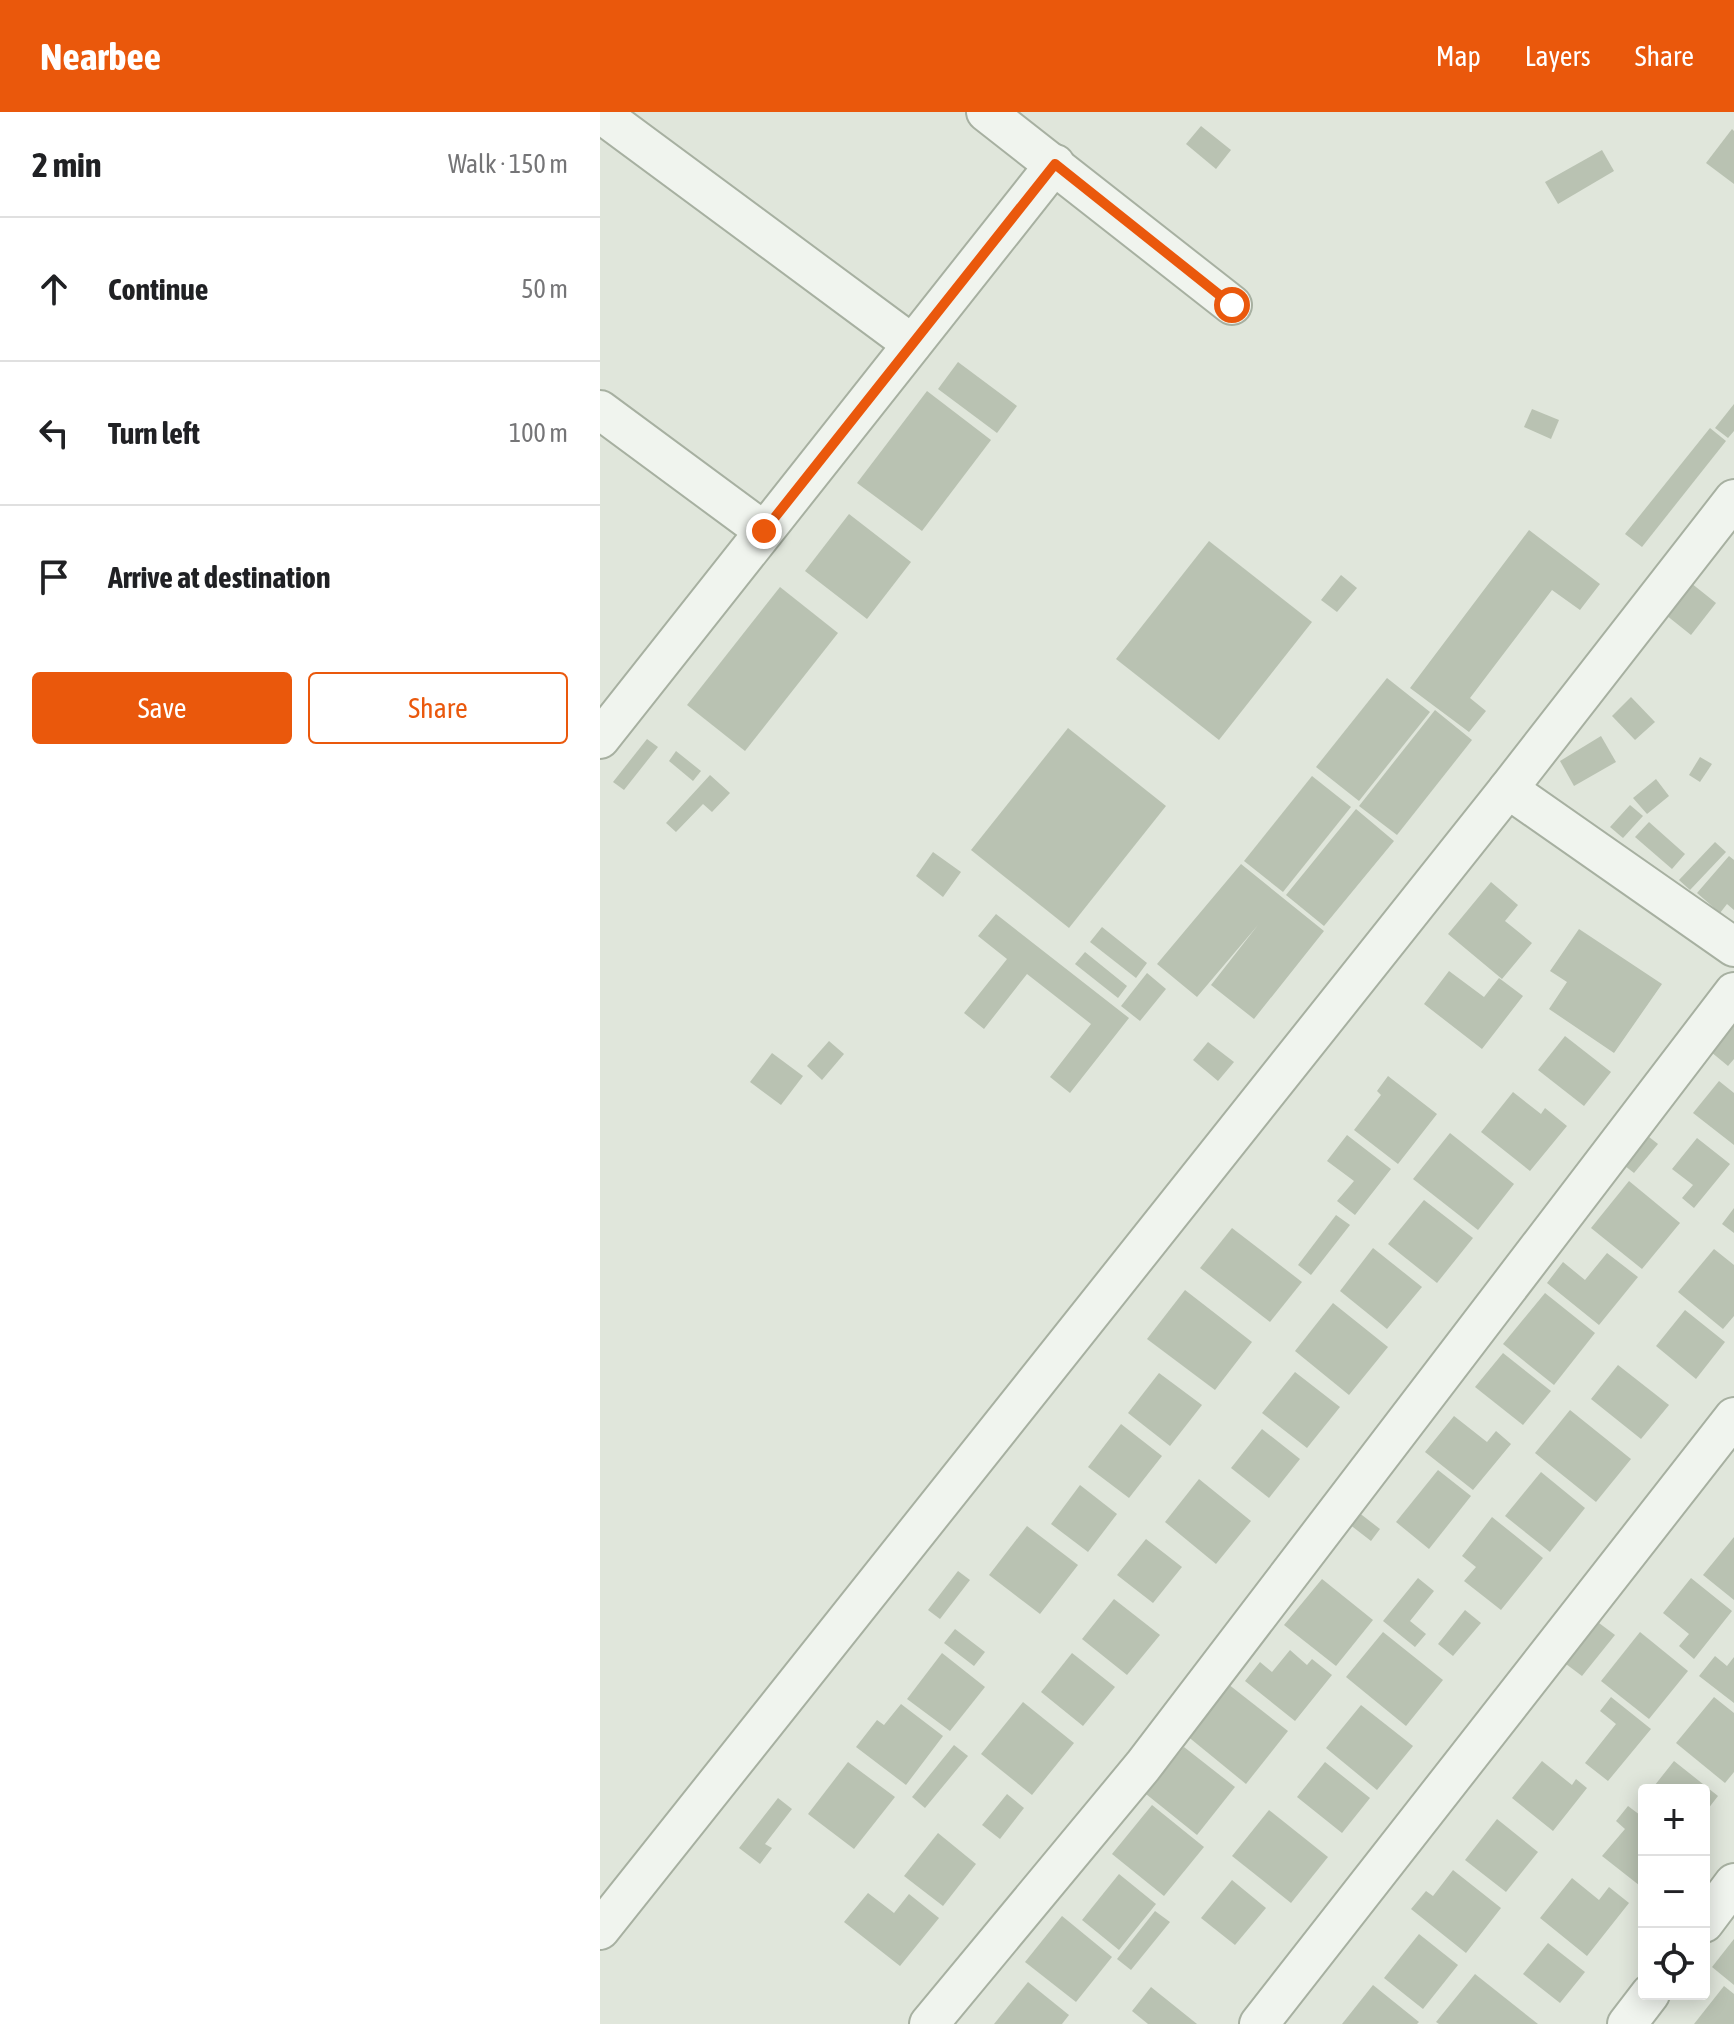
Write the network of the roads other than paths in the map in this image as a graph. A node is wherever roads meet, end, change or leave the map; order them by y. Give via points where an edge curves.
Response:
1 (986, 112) edge
2 (600, 113) edge
3 (1055, 164) junction
4 (1232, 305) dead end
5 (912, 344) junction
6 (600, 410) edge
7 (1734, 499) edge
8 (764, 531) junction
9 (600, 739) edge
10 (1508, 789) junction
11 (1734, 947) edge
12 (1734, 992) edge
13 (1734, 1417) edge
14 (1734, 1883) edge
15 (1710, 1915) edge
16 (600, 1930) edge
17 (1645, 2000) edge
18 (929, 2024) edge
19 (1259, 2024) edge
20 (1627, 2024) edge

1 - 3 street
2 - 5 street
3 - 4 street
3 - 5 street
5 - 8 street
6 - 8 street
7 - 10 street
8 - 9 street
10 - 11 street
10 - 16 street
12 - 18 street via 1143,1766
13 - 19 street
14 - 15 street
17 - 20 street

